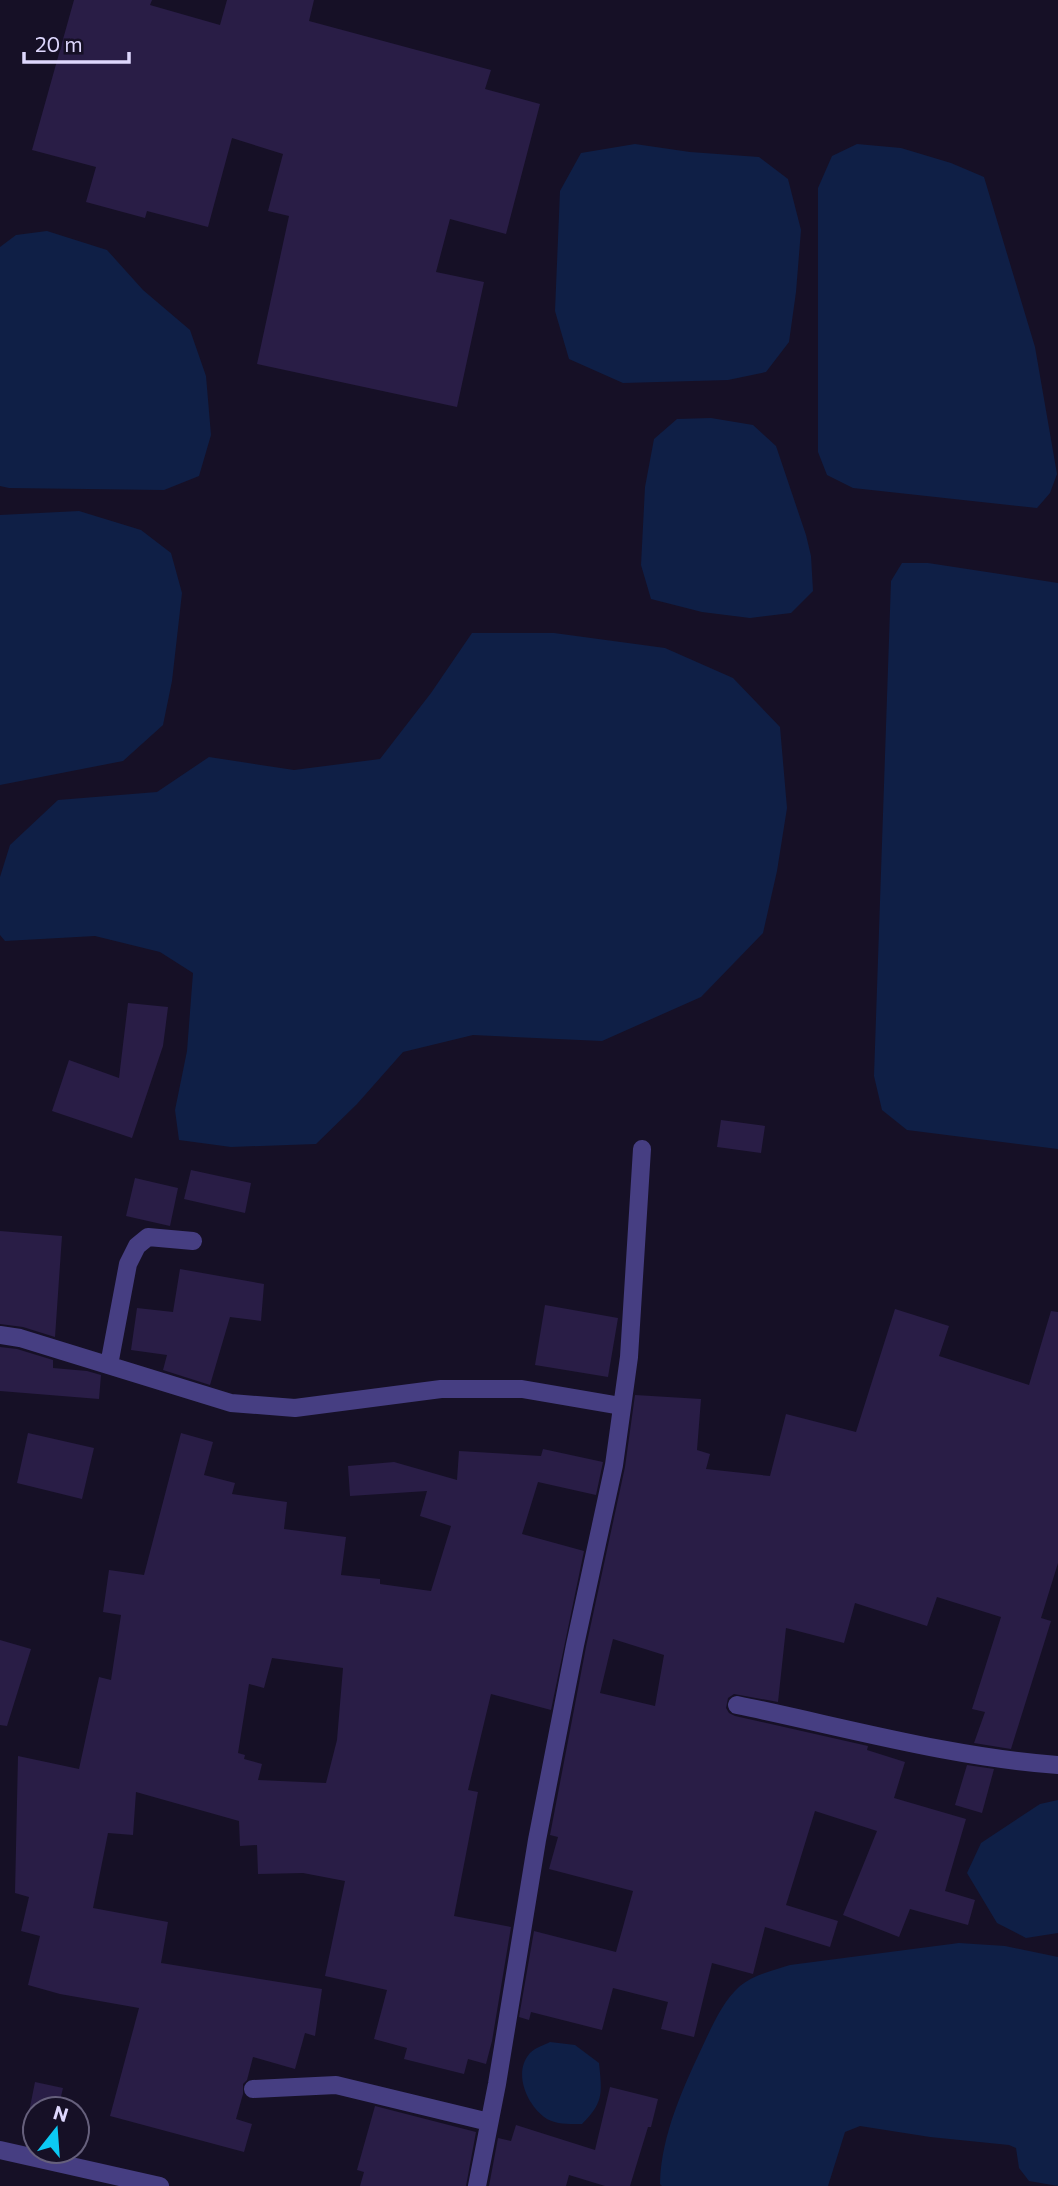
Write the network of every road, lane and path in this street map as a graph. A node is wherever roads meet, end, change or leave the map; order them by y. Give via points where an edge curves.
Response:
1 (642, 1149) dead end
2 (193, 1241) dead end
3 (0, 1335) edge
4 (109, 1365) junction
5 (621, 1406) junction
6 (737, 1705) dead end
7 (1058, 1765) edge
8 (253, 2089) dead end
9 (489, 2122) junction
10 (0, 2150) edge
11 (160, 2186) edge
12 (477, 2186) edge

1 - 5 street via 629,1357
2 - 4 street via 148,1237 137,1245 128,1264
3 - 4 street
4 - 5 street via 231,1404 251,1406 295,1408 441,1389 522,1389
5 - 9 street via 614,1465 535,1849
6 - 7 street via 936,1750
8 - 9 street via 336,2085
9 - 12 street
10 - 11 street

